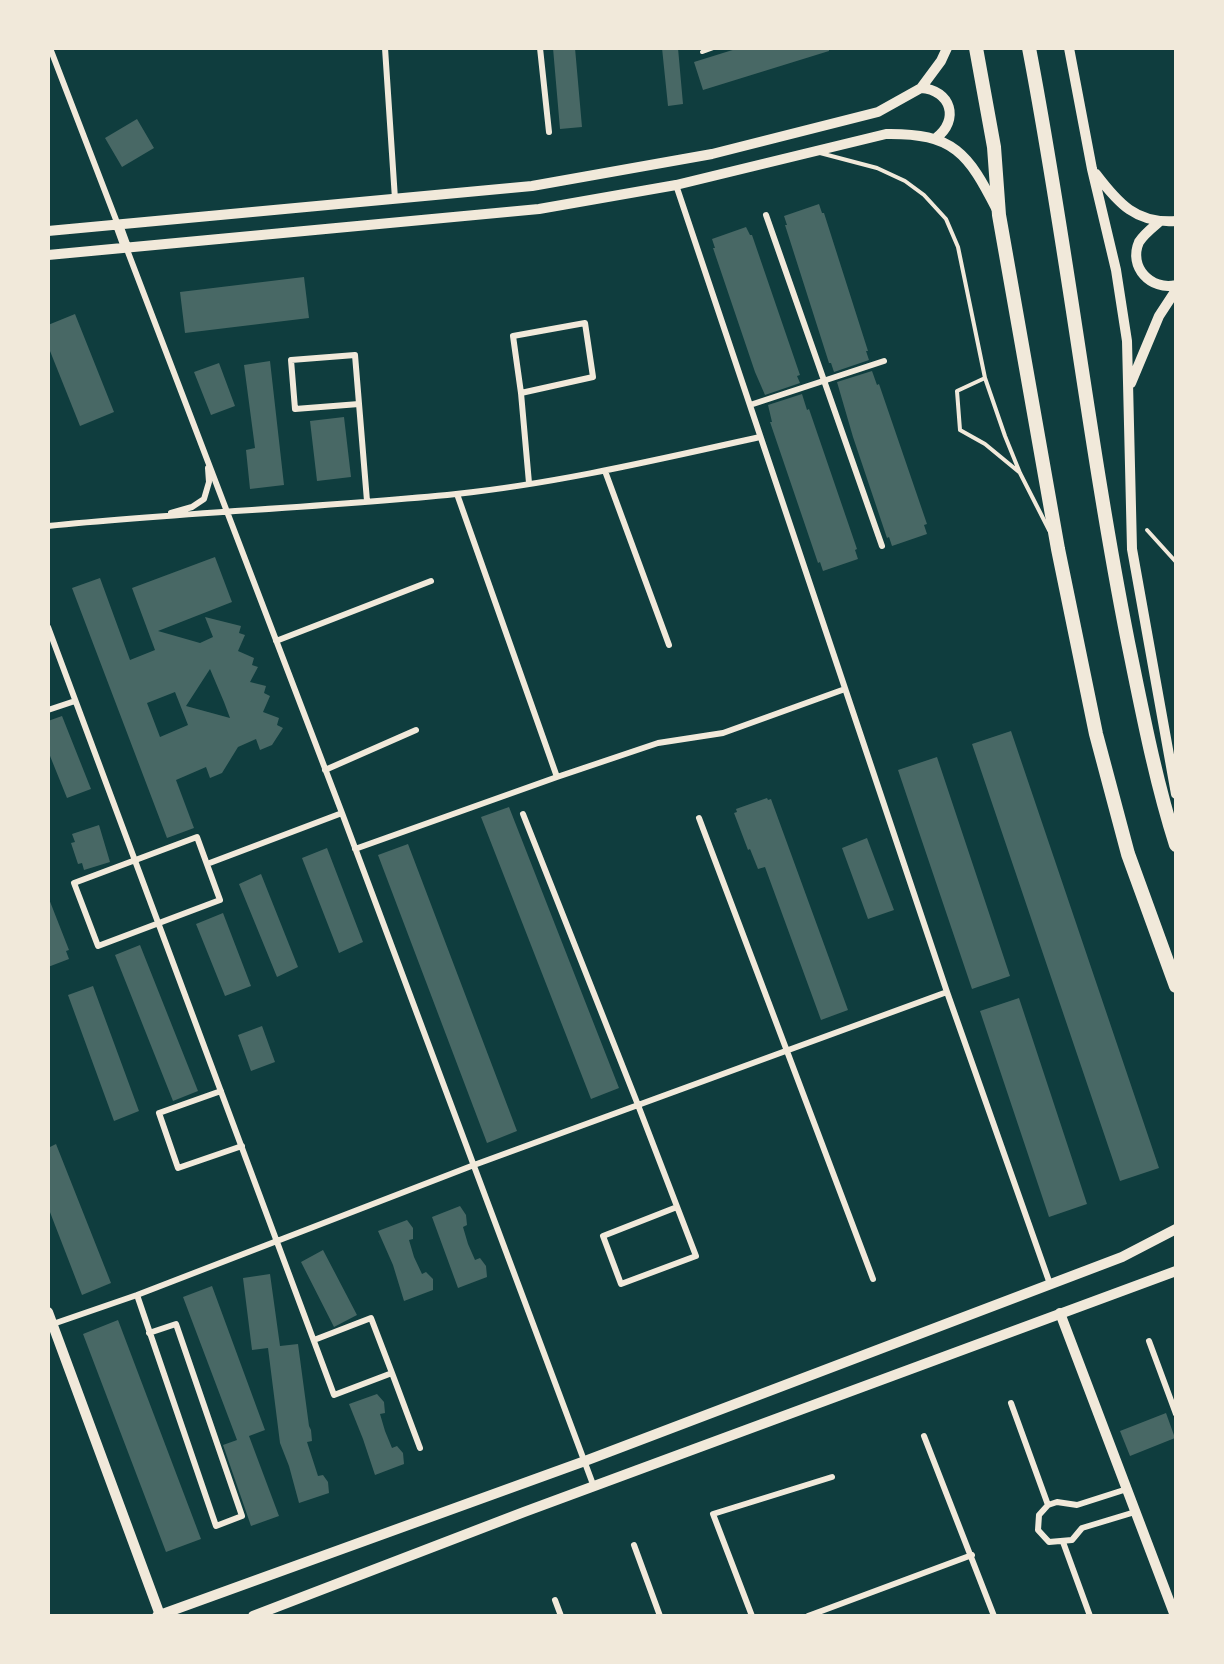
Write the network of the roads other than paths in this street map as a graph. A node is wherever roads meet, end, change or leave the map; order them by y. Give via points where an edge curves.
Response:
1 (50, 48) edge
2 (385, 48) edge
3 (540, 48) edge
4 (713, 48) edge
5 (947, 48) edge
6 (976, 48) edge
7 (1029, 48) edge
8 (1069, 48) edge
9 (702, 52) dead end
10 (921, 88) junction
11 (549, 132) dead end
12 (936, 138) junction
13 (813, 152) junction
14 (1092, 169) junction
15 (676, 185) junction
16 (395, 200) junction
17 (766, 215) dead end
18 (999, 215) junction
19 (1176, 221) edge
20 (1159, 222) junction
21 (118, 225) junction
22 (48, 231) edge
23 (126, 247) junction
24 (48, 255) edge
25 (1176, 285) edge
26 (1176, 290) edge
27 (884, 361) dead end
28 (985, 378) junction
29 (824, 381) junction
30 (1128, 389) junction
31 (521, 393) junction
32 (359, 404) junction
33 (750, 405) junction
34 (760, 437) junction
35 (207, 458) junction
36 (605, 471) junction
37 (1020, 473) junction
38 (529, 483) junction
39 (457, 494) junction
40 (366, 501) junction
41 (227, 513) junction
42 (161, 516) junction
43 (48, 526) edge
44 (1147, 530) dead end
45 (882, 546) dead end
46 (1058, 549) junction
47 (1176, 562) edge
48 (431, 581) dead end
49 (48, 627) edge
50 (276, 641) junction
51 (669, 645) dead end
52 (52, 648) edge
53 (845, 689) junction
54 (75, 701) junction
55 (48, 710) edge
56 (416, 730) dead end
57 (326, 770) junction
58 (556, 777) junction
59 (1176, 794) edge
60 (342, 813) junction
61 (523, 814) dead end
62 (699, 818) dead end
63 (1176, 845) edge
64 (356, 849) junction
65 (134, 860) junction
66 (207, 864) junction
67 (158, 923) junction
68 (1176, 986) edge
69 (947, 992) junction
70 (787, 1051) junction
71 (221, 1091) junction
72 (638, 1105) junction
73 (242, 1146) junction
74 (474, 1165) junction
75 (677, 1207) junction
76 (1176, 1229) edge
77 (277, 1240) junction
78 (1176, 1271) edge
79 (873, 1279) dead end
80 (1050, 1284) junction
81 (137, 1295) junction
82 (48, 1312) edge
83 (1060, 1313) junction
84 (50, 1325) edge
85 (149, 1333) junction
86 (314, 1340) junction
87 (1149, 1341) dead end
88 (392, 1373) junction
89 (1011, 1403) dead end
90 (1176, 1414) edge
91 (924, 1436) dead end
92 (420, 1448) dead end
93 (585, 1461) junction
94 (832, 1477) dead end
95 (594, 1487) junction
96 (1126, 1489) junction
97 (1048, 1505) junction
98 (1135, 1512) junction
99 (1063, 1542) junction
100 (634, 1545) dead end
101 (972, 1555) junction
102 (555, 1600) dead end
103 (158, 1615) edge
104 (253, 1616) edge
105 (561, 1616) edge
106 (660, 1616) edge
107 (752, 1616) edge
108 (808, 1616) edge
109 (994, 1616) edge
110 (1090, 1616) edge
111 (1175, 1616) edge

1 - 21 street
2 - 16 street
3 - 11 street
4 - 9 lane
5 - 10 main road
6 - 18 highway via 994,147
7 - 63 highway via 1067,265 1108,542 1145,724
8 - 14 main road
10 - 12 main road via 939,93 949,107 948,125
10 - 16 main road via 878,112 712,154 532,186
12 - 13 main road via 886,134
12 - 18 main road via 973,165
13 - 15 main road
13 - 28 lane via 877,168 905,181 946,219 958,247
14 - 20 main road via 1116,200
14 - 30 main road via 1116,270 1127,341
15 - 23 main road via 539,209
15 - 33 street
16 - 21 main road
17 - 29 street
18 - 46 highway
19 - 20 main road
20 - 25 main road via 1139,243 1137,264 1149,281 1159,286
21 - 22 main road
21 - 23 main road
23 - 24 main road
23 - 35 street
26 - 30 main road via 1160,316
27 - 29 street
28 - 37 lane
28 - 37 lane via 957,391 960,430 985,444
29 - 33 street
29 - 45 street
30 - 59 main road via 1132,549
31 - 31 street via 513,336 585,323 593,377
31 - 38 street
32 - 32 street via 355,355 291,360 295,409
32 - 40 street
33 - 34 street
34 - 36 street
34 - 53 street
35 - 41 street
35 - 42 street via 209,482 204,499 192,507
36 - 38 street
36 - 51 street
37 - 46 lane
38 - 39 street
39 - 40 street
39 - 58 street
40 - 41 street
41 - 42 street
41 - 50 street
42 - 43 street
44 - 47 lane
46 - 68 highway via 1096,734 1125,843
48 - 50 street
49 - 52 street
50 - 57 street
52 - 54 street
53 - 58 street via 723,733 658,743
53 - 69 street
54 - 55 street
54 - 65 street
56 - 57 street
57 - 60 street
58 - 64 street
60 - 64 street
60 - 66 street
61 - 72 street
62 - 70 street
64 - 74 street
65 - 66 street via 197,837
65 - 67 street
65 - 67 street via 75,883 98,946
66 - 67 street via 220,900
67 - 71 street
69 - 70 street
69 - 80 street
70 - 72 street
70 - 79 street
71 - 73 street
71 - 73 street via 159,1113 178,1168
72 - 74 street
72 - 75 street
73 - 77 street
74 - 77 street
74 - 93 street
75 - 75 street via 696,1256 621,1284 603,1236
76 - 80 main road via 1122,1257
77 - 81 street
77 - 86 street
78 - 83 main road
80 - 93 main road
81 - 84 street
81 - 85 street
82 - 84 main road
83 - 95 main road
83 - 96 main road
84 - 103 main road
85 - 85 street via 216,1526 242,1516 176,1324
86 - 88 street via 371,1318
86 - 88 street via 334,1395
87 - 90 street
88 - 92 street
89 - 97 street
91 - 101 street
93 - 95 street
93 - 103 main road
94 - 107 street via 713,1514
95 - 104 main road
96 - 97 street via 1077,1505
96 - 98 main road
97 - 99 street via 1039,1515 1038,1530 1049,1542
98 - 99 street via 1082,1528 1072,1540
98 - 111 main road
99 - 110 street
100 - 106 street
101 - 108 street
101 - 109 street
102 - 105 street

